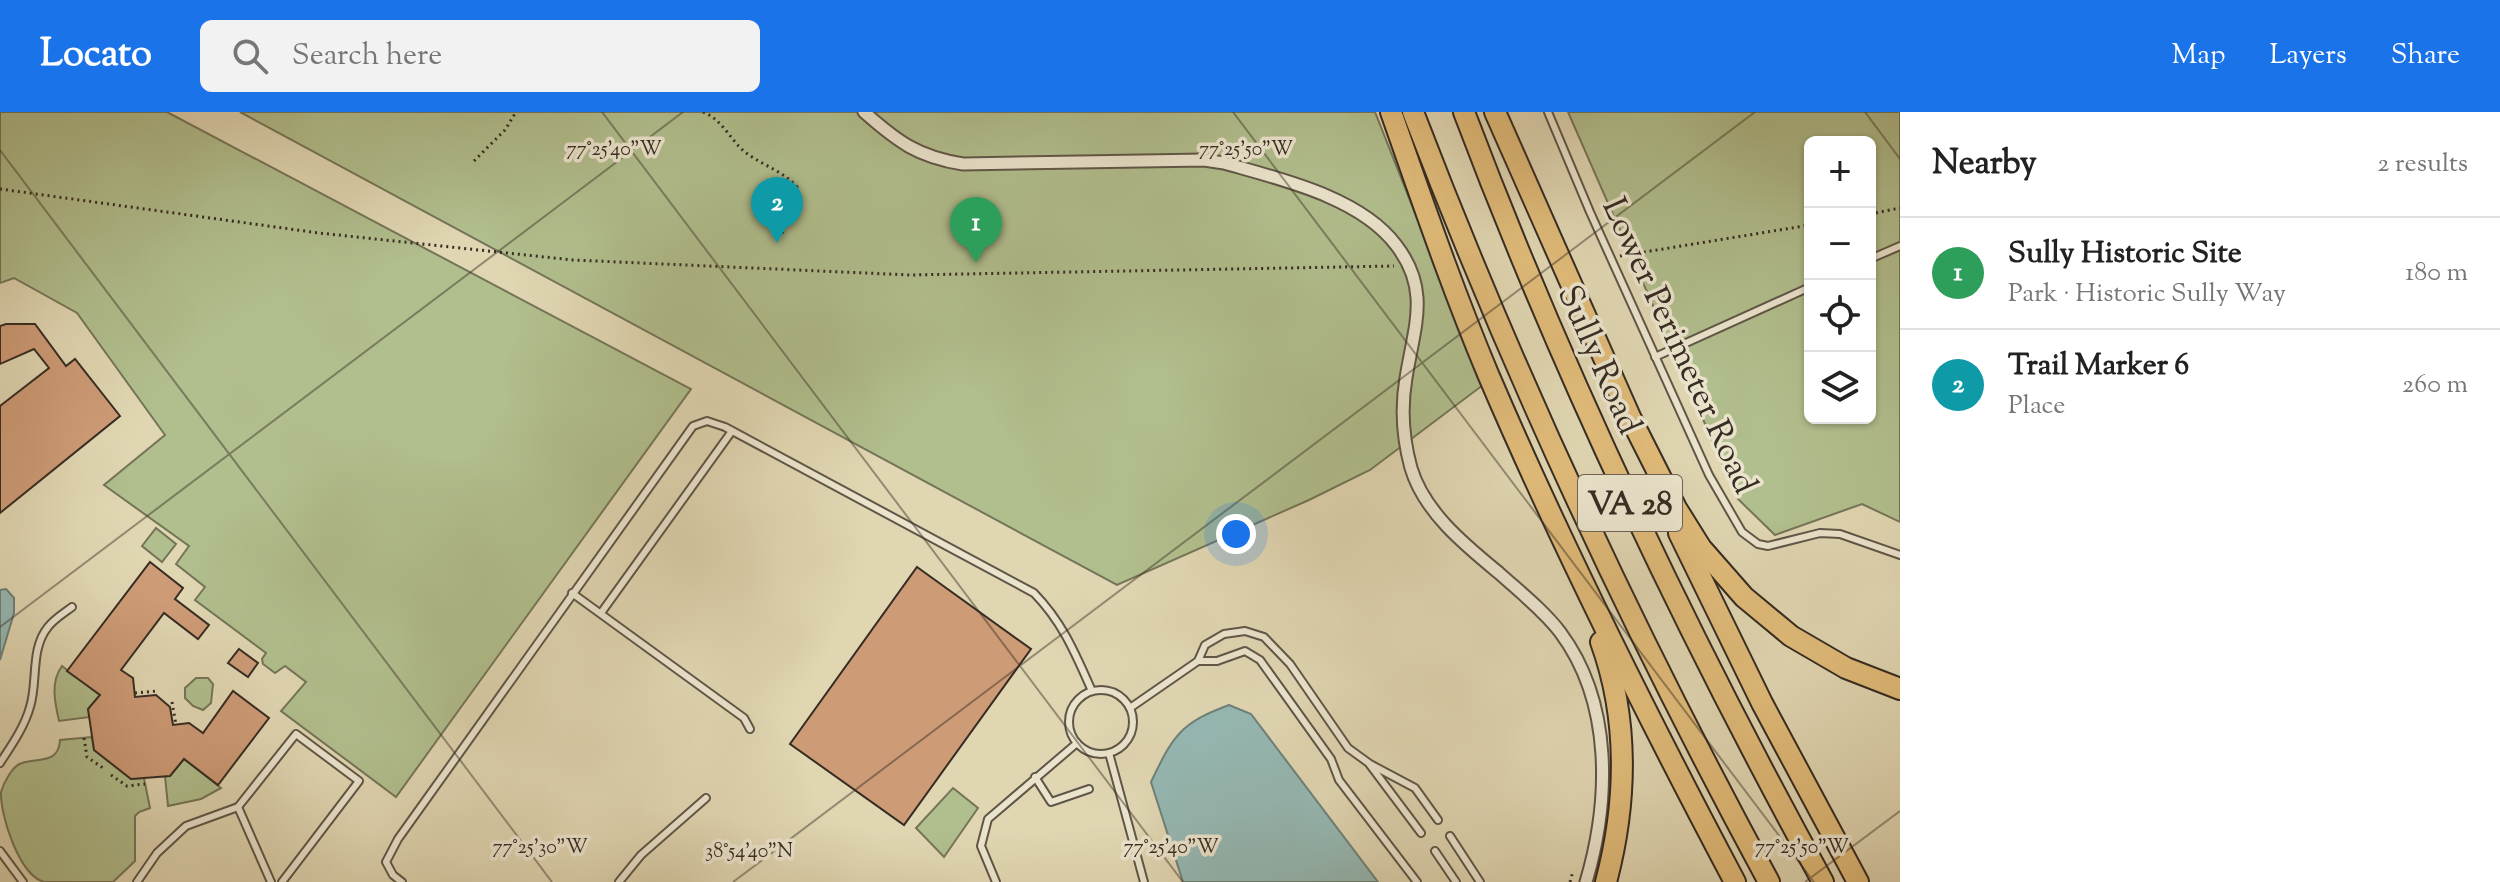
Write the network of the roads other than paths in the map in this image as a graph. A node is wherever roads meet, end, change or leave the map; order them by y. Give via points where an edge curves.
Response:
1 (864, 112) edge
2 (1391, 112) edge
3 (1413, 112) edge
4 (1464, 112) edge
5 (1495, 112) edge
6 (1548, 112) edge
7 (1900, 246) edge
8 (1876, 256) edge
9 (1804, 290) edge
10 (1655, 357) junction
11 (1631, 419) junction
12 (732, 431) junction
13 (1900, 555) edge
14 (1573, 559) junction
15 (572, 593) junction
16 (72, 607) dead end
17 (601, 613) junction
18 (1198, 661) junction
19 (1900, 689) edge
20 (1092, 691) junction
21 (1130, 708) junction
22 (750, 729) dead end
23 (1077, 743) junction
24 (1348, 748) junction
25 (1109, 753) junction
26 (1331, 759) junction
27 (0, 763) edge
28 (1370, 764) junction
29 (1035, 777) junction
30 (1089, 789) dead end
31 (706, 798) dead end
32 (238, 807) junction
33 (1438, 820) dead end
34 (1421, 833) dead end
35 (1450, 836) dead end
36 (0, 851) edge
37 (1435, 851) dead end
38 (23, 882) edge
39 (137, 882) edge
40 (271, 882) edge
41 (282, 882) edge
42 (402, 882) edge
43 (619, 882) edge
44 (996, 882) edge
45 (1144, 882) edge
46 (1417, 882) edge
47 (1456, 882) edge
48 (1480, 882) edge
49 (1586, 882) edge
50 (1606, 882) edge
51 (1735, 882) edge
52 (1769, 882) edge
53 (1823, 882) edge
54 (1858, 882) edge

1 - 49 street via 909,148 936,160 1224,163 1343,203 1384,230 1410,266 1417,287 1418,319 1404,417 1416,480 1457,537 1559,631 1595,708 1602,784
2 - 14 highway via 1478,348
3 - 52 highway, VA 28 via 1599,548
4 - 53 highway, Sully Road / VA 28 via 1629,500
5 - 11 highway
6 - 10 lane, Lower Perimeter Road
7 - 8 lane
9 - 10 lane
10 - 13 lane, Lower Perimeter Road via 1724,505 1750,539 1772,546 1830,533
11 - 19 highway via 1688,529 1744,597 1811,649
11 - 54 highway via 1726,630
12 - 15 lane via 707,421 693,426
12 - 17 lane
12 - 20 lane via 1034,593 1065,630
14 - 50 highway via 1610,670 1621,735 1620,807
14 - 51 highway
15 - 17 lane
15 - 42 lane via 398,839 386,862
16 - 27 lane via 42,637 31,704
17 - 22 lane via 744,718
18 - 21 lane
18 - 24 lane via 1205,645 1224,634 1245,631 1264,637 1290,664
18 - 26 lane via 1245,651 1260,660
20 - 21 lane via 1110,691
20 - 23 lane via 1070,713
21 - 25 lane via 1130,735
23 - 25 lane via 1091,752
23 - 29 lane
24 - 26 lane
24 - 28 lane
25 - 45 lane
26 - 46 lane via 1339,780
28 - 33 lane via 1415,788
28 - 34 lane
29 - 30 lane via 1051,802
29 - 44 lane via 988,819 981,846
31 - 43 lane via 641,855
32 - 39 lane via 186,826 157,853
32 - 40 lane
32 - 41 lane via 296,734 359,781
35 - 48 lane
36 - 38 lane
37 - 47 lane

